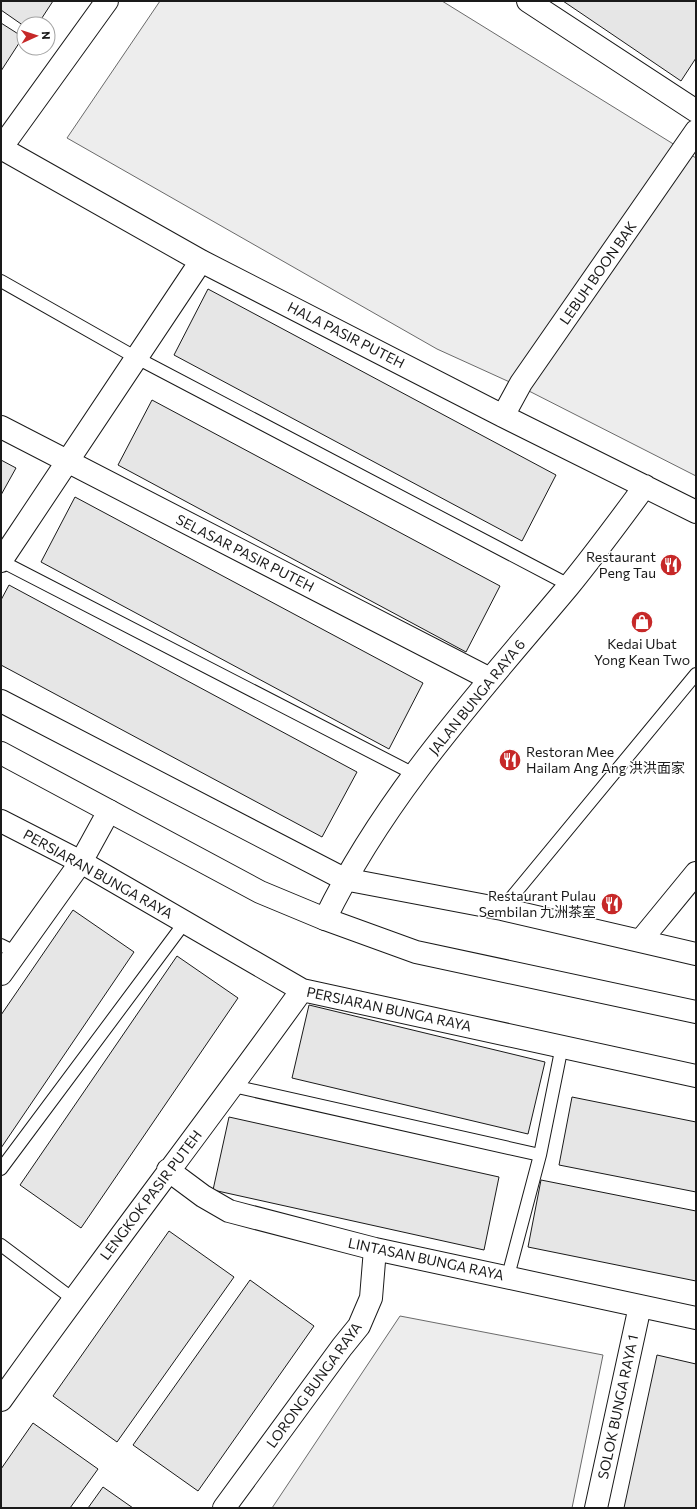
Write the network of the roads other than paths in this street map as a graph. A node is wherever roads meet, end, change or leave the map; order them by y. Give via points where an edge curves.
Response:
1 (107, 1) edge
2 (528, 1) edge
3 (696, 111) edge
4 (696, 131) edge
5 (1, 148) edge
6 (201, 261) junction
7 (1, 281) edge
8 (136, 357) junction
9 (503, 416) junction
10 (1, 427) edge
11 (67, 462) junction
12 (646, 486) junction
13 (696, 512) edge
14 (1, 561) edge
15 (569, 585) junction
16 (696, 674) edge
17 (490, 679) junction
18 (1, 701) edge
19 (1, 753) edge
20 (414, 774) junction
21 (109, 811) junction
22 (1, 821) edge
23 (81, 862) junction
24 (696, 873) edge
25 (344, 879) junction
26 (502, 909) junction
27 (325, 919) junction
28 (184, 922) junction
29 (640, 940) junction
30 (9, 949) edge
31 (696, 954) edge
32 (1, 974) edge
33 (302, 990) junction
34 (696, 1012) edge
35 (562, 1046) junction
36 (696, 1076) edge
37 (233, 1086) junction
38 (540, 1155) junction
39 (1, 1168) edge
40 (168, 1170) junction
41 (1, 1245) edge
42 (375, 1249) junction
43 (508, 1276) junction
44 (73, 1299) junction
45 (640, 1306) junction
46 (696, 1318) edge
47 (1, 1400) edge
48 (224, 1508) edge
49 (596, 1508) edge

1 - 5 street
2 - 3 street
4 - 9 street, LEBUH BOON BAK via 521,383
5 - 6 street, HALA PASIR PUTEH
6 - 8 street
6 - 9 street, HALA PASIR PUTEH
7 - 8 lane
8 - 11 street
8 - 15 lane
9 - 12 street, HALA PASIR PUTEH
10 - 11 street, SELASAR PASIR PUTEH
11 - 14 street
11 - 17 street, SELASAR PASIR PUTEH
12 - 13 street, HALA PASIR PUTEH
12 - 15 street, JALAN BUNGA RAYA 6
14 - 20 lane
15 - 17 street, JALAN BUNGA RAYA 6
16 - 26 lane
17 - 20 street, JALAN BUNGA RAYA 6
18 - 25 street
19 - 21 street
20 - 25 street, JALAN BUNGA RAYA 6
21 - 23 street
21 - 27 street via 260,892
22 - 23 street, PERSIARAN BUNGA RAYA
23 - 28 street, PERSIARAN BUNGA RAYA
23 - 30 street
24 - 29 street
25 - 26 street
25 - 27 street, JALAN BUNGA RAYA 6
26 - 29 street
27 - 34 street via 416,952
28 - 33 street, PERSIARAN BUNGA RAYA
28 - 39 lane
29 - 31 street
30 - 32 street
33 - 35 street, PERSIARAN BUNGA RAYA
33 - 37 street, LENGKOK PASIR PUTEH
35 - 36 street, PERSIARAN BUNGA RAYA
35 - 38 lane
37 - 38 lane
37 - 40 street, LENGKOK PASIR PUTEH
38 - 43 lane
40 - 42 street, LINTASAN BUNGA RAYA via 203,1196 229,1211
40 - 44 street, LENGKOK PASIR PUTEH
41 - 44 lane
42 - 43 street, LINTASAN BUNGA RAYA
42 - 48 street, LORONG BUNGA RAYA via 371,1298 359,1326
43 - 45 street, LINTASAN BUNGA RAYA
44 - 47 street, LENGKOK PASIR PUTEH
45 - 46 street, LINTASAN BUNGA RAYA
45 - 49 street, SOLOK BUNGA RAYA 1

